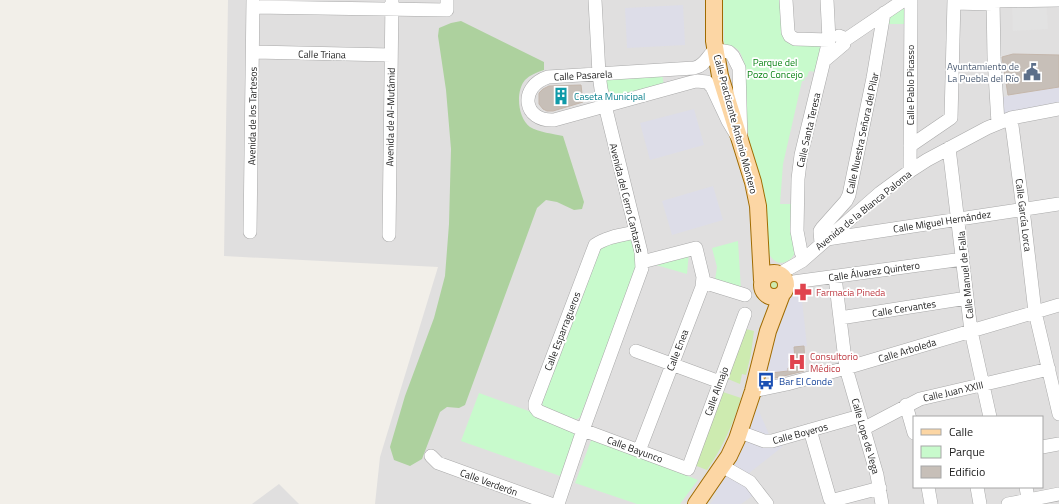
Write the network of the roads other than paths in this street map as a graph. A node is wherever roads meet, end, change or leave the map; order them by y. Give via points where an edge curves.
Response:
1 (595, 0) edge
2 (714, 0) edge
3 (786, 0) edge
4 (827, 0) edge
5 (904, 0) edge
6 (911, 0) edge
7 (1059, 0) edge
8 (954, 2) edge
9 (993, 2) edge
10 (253, 3) edge
11 (392, 4) edge
12 (447, 5) edge
13 (884, 13) junction
14 (829, 38) junction
15 (845, 40) junction
16 (253, 52) junction
17 (391, 55) junction
18 (711, 55) junction
19 (825, 60) junction
20 (599, 74) junction
21 (605, 106) junction
22 (1059, 109) edge
23 (1011, 118) junction
24 (998, 123) junction
25 (741, 143) junction
26 (910, 146) junction
27 (949, 148) junction
28 (910, 171) junction
29 (1059, 204) edge
30 (1023, 210) junction
31 (958, 219) junction
32 (250, 232) dead end
33 (636, 232) junction
34 (389, 235) dead end
35 (824, 241) junction
36 (963, 259) junction
37 (803, 260) junction
38 (642, 262) junction
39 (835, 277) junction
40 (703, 282) junction
41 (775, 283) junction
42 (745, 295) dead end
43 (967, 298) junction
44 (1059, 305) edge
45 (1035, 312) junction
46 (745, 314) dead end
47 (840, 318) junction
48 (971, 331) junction
49 (636, 351) dead end
50 (671, 364) junction
51 (846, 368) junction
52 (1049, 370) junction
53 (720, 382) junction
54 (983, 384) junction
55 (753, 391) junction
56 (906, 406) junction
57 (1059, 414) edge
58 (990, 416) edge
59 (861, 422) junction
60 (583, 430) junction
61 (810, 430) junction
62 (913, 430) edge
63 (740, 432) junction
64 (1059, 444) edge
65 (1043, 447) edge
66 (640, 451) junction
67 (431, 456) dead end
68 (722, 466) junction
69 (688, 469) joint
70 (880, 488) junction
71 (928, 488) edge
72 (977, 488) edge
73 (1026, 488) edge
74 (1059, 494) edge
75 (1029, 502) edge
76 (551, 504) edge
77 (558, 504) edge
78 (696, 504) edge
79 (767, 504) edge
80 (882, 504) edge
81 (931, 504) edge
82 (980, 504) edge
83 (1008, 504) edge

1 - 20 street, Avenida del Cerro Cantares
2 - 18 main road, Calle Practicante Antonio Montero
3 - 14 street via 790,36 795,39
4 - 14 street, Calle Santa Teresa
5 - 13 street
6 - 26 street, Calle Pablo Picasso
7 - 9 street
8 - 9 street
8 - 26 street via 951,118
9 - 24 street
10 - 11 street
10 - 16 street, Avenida de los Tartesos
11 - 12 street
11 - 17 street, Avenida de Al-Mutámid
13 - 15 street
13 - 35 street, Calle Nuestra Señora del Pilar via 849,195 820,231
14 - 15 street via 840,36
14 - 19 street, Calle Santa Teresa
15 - 19 street via 842,46
16 - 17 street, Calle Triana
16 - 32 street, Avenida de los Tartesos
17 - 34 street, Avenida de Al-Mutámid
18 - 20 street, Calle Pasarela via 703,64 694,68
18 - 25 main road, Calle Practicante Antonio Montero
19 - 37 street, Calle Santa Teresa via 801,155 798,179 797,231
20 - 21 street, Avenida del Cerro Cantares
20 - 21 street, Calle Pasarela via 540,79 530,90 528,105 539,118 547,120
21 - 25 street, Calle Pasarela via 692,82 707,82
21 - 33 street, Avenida del Cerro Cantares
22 - 23 street, Avenida de la Blanca Paloma
23 - 24 street, Avenida de la Blanca Paloma
23 - 30 street, Calle García Lorca
24 - 27 street, Avenida de la Blanca Paloma
25 - 41 main road, Calle Practicante Antonio Montero via 755,194 761,247
26 - 28 street, Calle Pablo Picasso
27 - 28 street, Avenida de la Blanca Paloma
27 - 31 street, Calle Manuel de Falla
28 - 35 street, Avenida de la Blanca Paloma
29 - 30 street, Calle Miguel Hernández
30 - 31 street, Calle Miguel Hernández
30 - 45 street, Calle García Lorca
31 - 35 street, Calle Miguel Hernández
31 - 36 street, Calle Manuel de Falla
33 - 38 street, Avenida del Cerro Cantares
33 - 60 street, Calle Esparragueros via 606,239 595,245 535,403 538,411
35 - 37 street, Avenida de la Blanca Paloma
36 - 39 street, Calle Álvarez Quintero
36 - 43 street, Calle Manuel de Falla
37 - 41 street, Avenida de la Blanca Paloma
38 - 40 street via 696,248
38 - 60 street, Avenida del Cerro Cantares via 641,271
39 - 41 street, Calle Álvarez Quintero
39 - 47 street, Calle Lope de Vega
40 - 42 street
40 - 50 street, Calle Enea
41 - 55 main road, Calle Practicante Antonio Montero via 768,316 768,331
43 - 47 street, Calle Cervantes
43 - 48 street, Calle Manuel de Falla
44 - 45 street, Calle Arboleda
45 - 48 street, Calle Arboleda
45 - 52 street, Calle García Lorca
46 - 53 street, Calle Almajo
47 - 51 street, Calle Lope de Vega
48 - 51 street, Calle Arboleda
48 - 54 street, Calle Manuel de Falla
49 - 50 street
50 - 53 street
50 - 66 street, Calle Enea
51 - 55 street, Calle Arboleda
51 - 59 street, Calle Lope de Vega
52 - 54 street, Calle Juan XXIII
52 - 57 street, Calle García Lorca
53 - 69 street, Calle Almajo
54 - 56 street, Calle Juan XXIII via 927,397
54 - 58 street, Calle Manuel de Falla
55 - 63 main road, Calle Practicante Antonio Montero
56 - 59 street, Calle Juan XXIII
56 - 62 street
59 - 61 street, Calle Boyeros
59 - 70 street, Calle Lope de Vega
60 - 66 street, Calle Bayunco
60 - 77 street, Avenida del Cerro Cantares
61 - 63 street, Calle Boyeros via 768,441
61 - 70 street via 830,499
63 - 68 main road, Calle Practicante Antonio Montero
64 - 65 street
66 - 69 street, Calle Bayunco
67 - 76 street, Calle Verderón via 438,463
68 - 78 main road, Calle Practicante Antonio Montero
68 - 79 street via 750,482
70 - 80 street, Calle Lope de Vega
71 - 81 street
72 - 82 street
73 - 75 street
74 - 75 street
75 - 83 street

